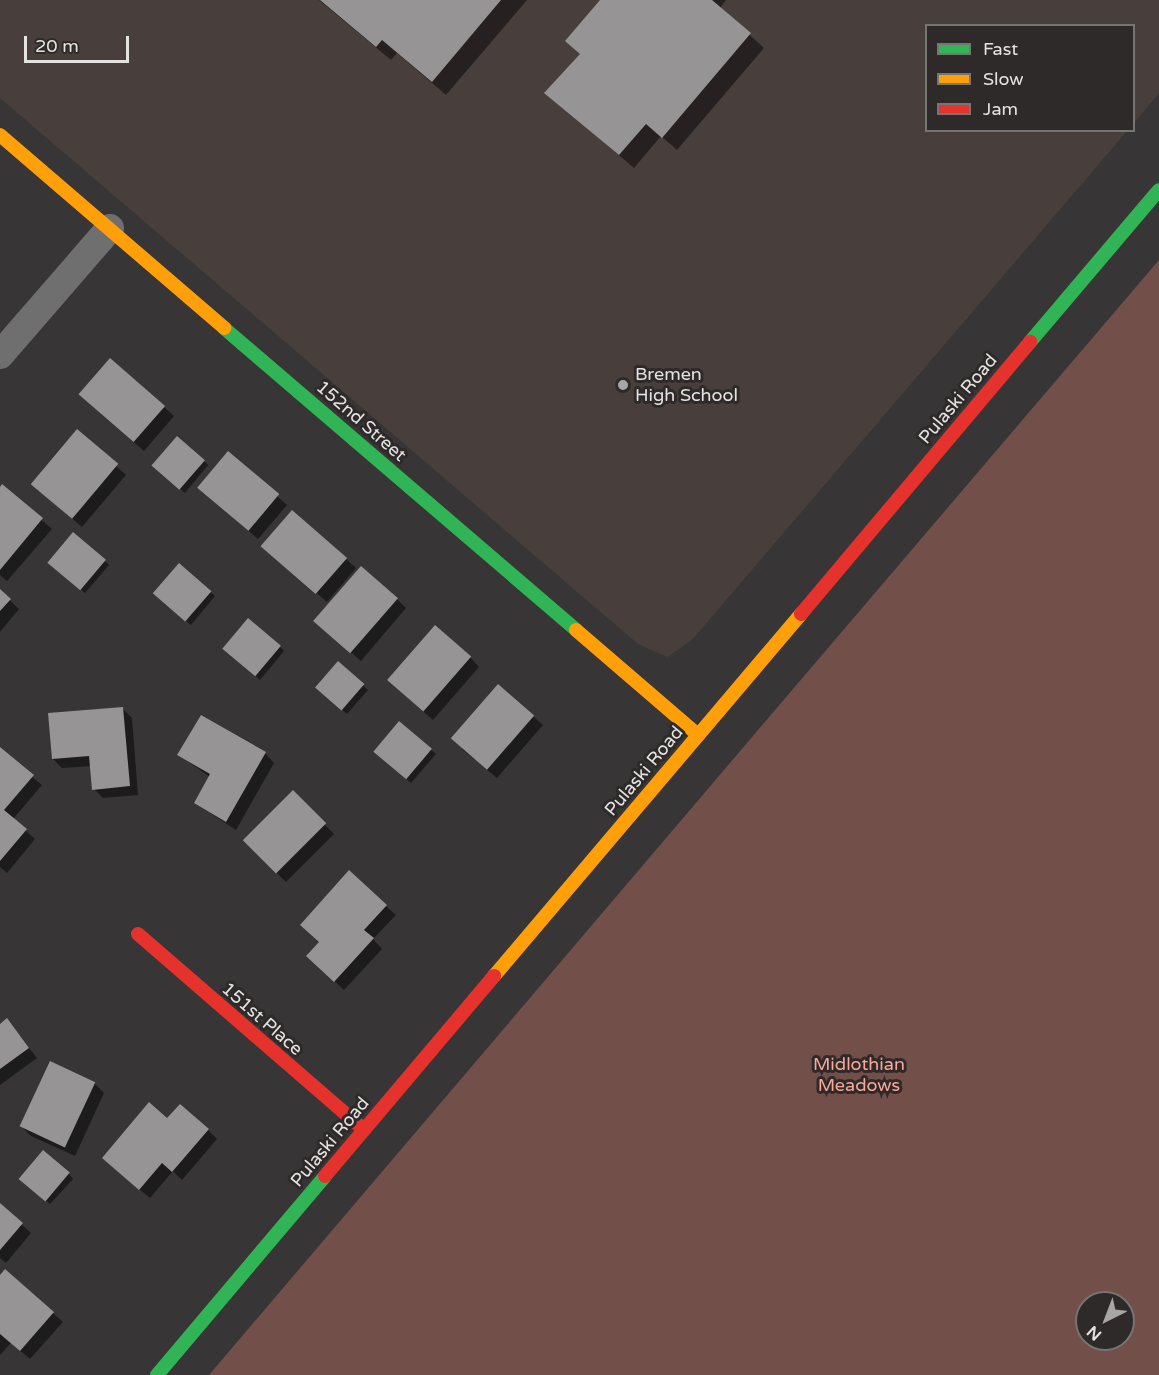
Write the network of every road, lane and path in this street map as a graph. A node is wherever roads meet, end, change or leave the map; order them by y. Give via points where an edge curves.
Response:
1 (0, 135) edge
2 (1159, 190) edge
3 (110, 228) junction
4 (0, 355) edge
5 (698, 735) junction
6 (138, 934) dead end
7 (364, 1130) junction
8 (157, 1375) edge

1 - 3 main road, 152nd Street
2 - 5 main road, Pulaski Road
3 - 4 street
3 - 5 main road, 152nd Street
5 - 7 main road, Pulaski Road
6 - 7 main road, 151st Place
7 - 8 main road, Pulaski Road

